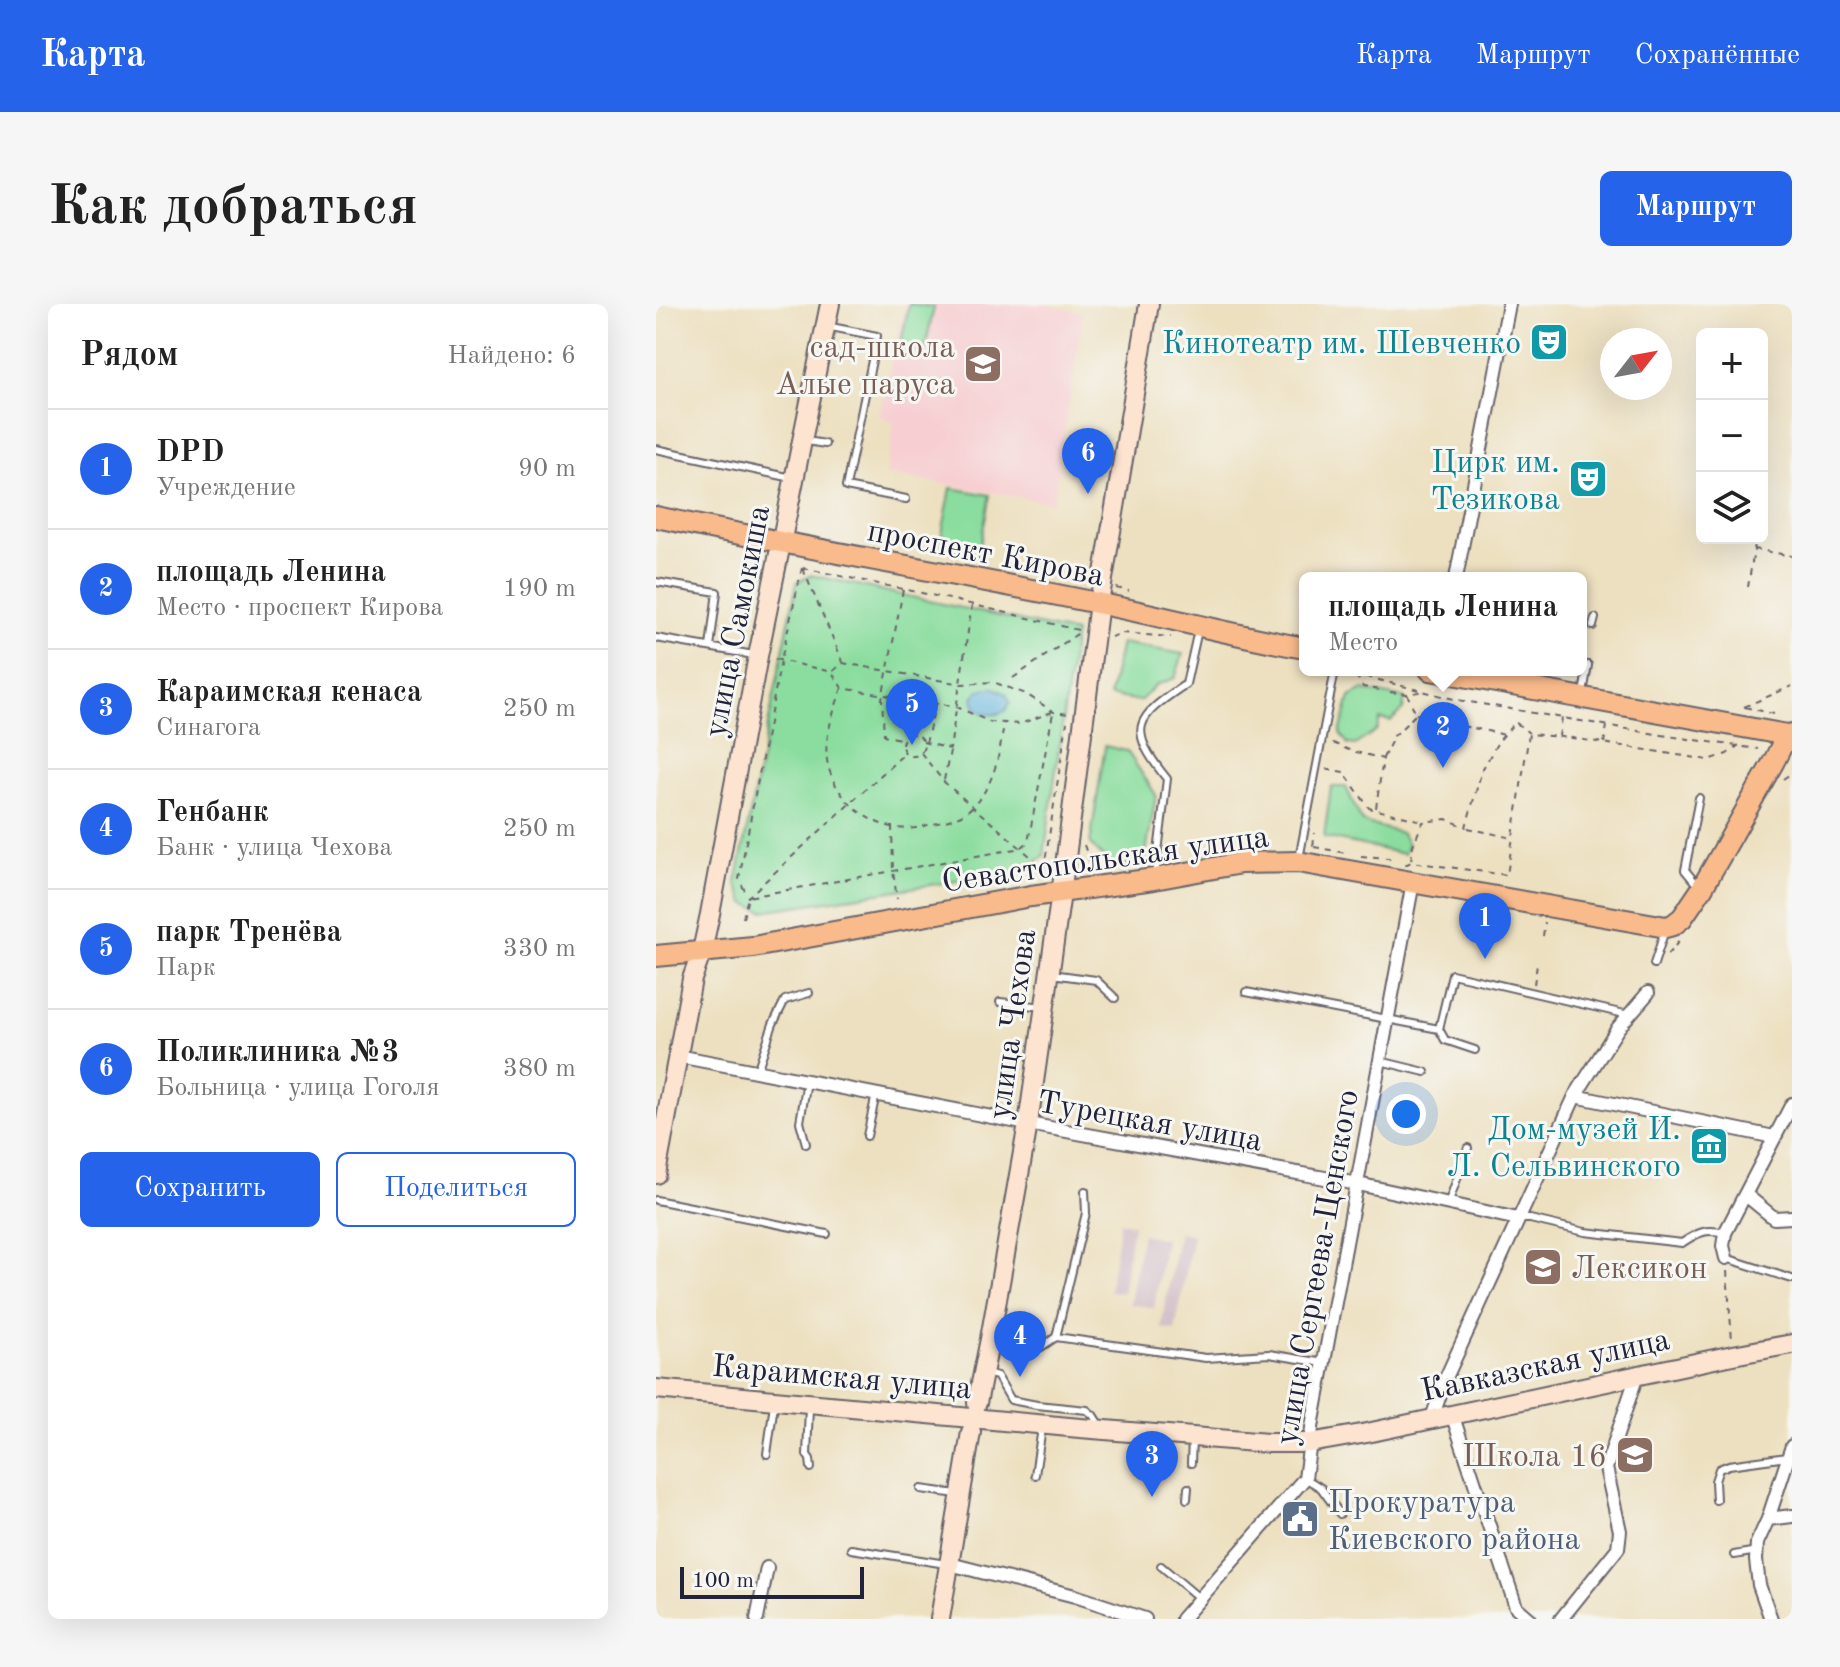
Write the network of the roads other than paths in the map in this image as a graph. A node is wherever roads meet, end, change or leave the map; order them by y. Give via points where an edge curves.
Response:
1 (830, 304) edge
2 (1149, 304) edge
3 (1509, 304) edge
4 (826, 326) junction
5 (803, 440) junction
6 (825, 444) dead end
7 (656, 449) edge
8 (795, 479) junction
9 (906, 499) dead end
10 (656, 517) edge
11 (782, 544) junction
12 (1457, 572) edge
13 (656, 582) edge
14 (1105, 595) junction
15 (1198, 632) junction
16 (656, 638) edge
17 (710, 647) junction
18 (1299, 647) edge
19 (758, 656) junction
20 (1588, 665) dead end
21 (1587, 670) edge
22 (1334, 676) edge
23 (1468, 676) edge
24 (1586, 676) edge
25 (1582, 697) junction
26 (1790, 730) edge
27 (1699, 798) dead end
28 (1300, 855) junction
29 (1409, 870) junction
30 (1154, 879) junction
31 (1701, 890) junction
32 (1061, 891) junction
33 (1666, 927) junction
34 (702, 951) junction
35 (656, 956) edge
36 (1654, 964) dead end
37 (1048, 973) junction
38 (1246, 992) dead end
39 (809, 993) dead end
40 (1648, 993) dead end
41 (1115, 998) dead end
42 (1000, 1002) dead end
43 (1043, 1007) junction
44 (1629, 1015) junction
45 (1388, 1020) junction
46 (1439, 1029) junction
47 (1475, 1050) dead end
48 (678, 1056) junction
49 (1380, 1061) junction
50 (757, 1071) junction
51 (1425, 1072) dead end
52 (807, 1081) junction
53 (876, 1094) junction
54 (1575, 1096) junction
55 (1792, 1104) edge
56 (1028, 1124) junction
57 (867, 1136) dead end
58 (1774, 1137) junction
59 (806, 1144) dead end
60 (1468, 1148) dead end
61 (657, 1165) edge
62 (1358, 1184) junction
63 (1085, 1191) dead end
64 (1746, 1195) junction
65 (656, 1200) edge
66 (1448, 1204) junction
67 (1792, 1217) edge
68 (1518, 1219) junction
69 (1725, 1233) junction
70 (827, 1234) dead end
71 (1726, 1258) joint
72 (1792, 1279) edge
73 (1056, 1337) junction
74 (990, 1339) junction
75 (1023, 1344) dead end
76 (1792, 1344) edge
77 (1033, 1346) dead end
78 (1324, 1363) junction
79 (983, 1373) junction
80 (1637, 1375) junction
81 (656, 1389) edge
82 (774, 1400) junction
83 (810, 1403) junction
84 (977, 1403) dead end
85 (1452, 1414) junction
86 (1432, 1418) junction
87 (1043, 1424) junction
88 (1101, 1430) junction
89 (971, 1432) dead end
90 (1192, 1437) junction
91 (1310, 1443) junction
92 (1790, 1451) edge
93 (767, 1454) dead end
94 (1191, 1463) dead end
95 (811, 1468) dead end
96 (1035, 1475) dead end
97 (1305, 1478) junction
98 (1188, 1488) dead end
99 (921, 1489) dead end
100 (961, 1495) junction
101 (1187, 1499) dead end
102 (1716, 1500) dead end
103 (1340, 1514) dead end
104 (1792, 1516) edge
105 (1768, 1519) junction
106 (851, 1549) dead end
107 (1757, 1551) junction
108 (1734, 1555) dead end
109 (950, 1564) junction
110 (1161, 1566) dead end
111 (767, 1568) dead end
112 (1199, 1598) junction
113 (1514, 1613) edge
114 (757, 1619) edge
115 (940, 1619) edge
116 (1145, 1619) edge
117 (1182, 1619) edge
118 (1530, 1619) edge
119 (1561, 1619) edge
120 (1771, 1619) edge

1 - 4 main road, улица Самокиша
2 - 14 main road, улица Чехова
3 - 12 street
4 - 5 main road, улица Самокиша
4 - 9 lane via 877,336 846,487
5 - 6 lane
5 - 8 main road, улица Самокиша
7 - 8 lane
8 - 11 main road, улица Самокиша
10 - 11 main road, проспект Кирова
11 - 14 main road, проспект Кирова
11 - 19 main road, улица Самокиша
13 - 17 lane via 717,592
14 - 15 main road, проспект Кирова
14 - 32 main road, улица Чехова via 1077,716
15 - 18 main road, проспект Кирова
15 - 30 lane via 1186,684 1155,704 1142,723 1141,740 1167,779
16 - 17 lane
17 - 19 lane
19 - 34 main road, улица Самокиша
20 - 21 lane
22 - 28 lane
23 - 25 main road
24 - 25 lane
25 - 26 main road
26 - 31 main road
27 - 31 lane via 1685,870
28 - 29 main road, Севастопольская улица
28 - 30 main road, Севастопольская улица
29 - 33 main road, Севастопольская улица
29 - 45 street, улица Сергеева-Ценского
30 - 32 main road, Севастопольская улица
31 - 33 main road via 1682,918
32 - 34 main road, Севастопольская улица via 753,947
32 - 37 main road, улица Чехова
33 - 36 lane
34 - 35 main road, Севастопольская улица
34 - 48 main road, улица Самокиша
37 - 41 lane via 1096,980
37 - 43 main road, улица Чехова
38 - 45 lane
39 - 50 lane via 785,1000
40 - 44 street
42 - 43 lane
43 - 56 main road, улица Чехова
44 - 46 lane via 1452,974
44 - 54 street
45 - 46 lane
45 - 49 street, улица Сергеева-Ценского
46 - 47 lane via 1445,1040
48 - 50 street, Турецкая улица
48 - 61 main road, улица Самокиша via 664,1106
49 - 51 lane
49 - 62 street, улица Сергеева-Ценского
50 - 52 street, Турецкая улица
52 - 53 street, Турецкая улица
52 - 59 lane via 800,1122
53 - 56 street, Турецкая улица
53 - 57 lane
54 - 58 street
54 - 68 street
55 - 58 street
56 - 62 street, Турецкая улица
56 - 74 main road, улица Чехова
58 - 64 street
60 - 66 lane
62 - 66 street, Турецкая улица
62 - 78 street, улица Сергеева-Ценского
63 - 73 lane via 1086,1213
64 - 67 street via 1774,1218
64 - 69 street
65 - 70 lane
66 - 68 street, Турецкая улица
68 - 69 lane via 1682,1243 1701,1231
68 - 86 street
69 - 71 street
71 - 72 lane
73 - 77 lane
73 - 78 lane via 1206,1358 1269,1354
74 - 75 lane
74 - 79 main road, улица Чехова
76 - 80 main road, Кавказская улица
78 - 91 street, улица Сергеева-Ценского
79 - 84 main road, улица Чехова
79 - 88 lane via 997,1376 1011,1400 1087,1410
80 - 85 main road, Кавказская улица
80 - 119 street via 1606,1468 1620,1531 1618,1548
81 - 82 main road, Караимская улица
82 - 83 main road, Караимская улица
82 - 93 lane
83 - 87 main road, Караимская улица
83 - 95 lane
85 - 86 main road, Кавказская улица
85 - 113 street
86 - 91 main road, Кавказская улица
87 - 88 main road, Караимская улица
87 - 96 lane
88 - 90 main road, Караимская улица
89 - 100 main road
90 - 91 main road, Караимская улица
90 - 94 lane
91 - 97 street, улица Сергеева-Ценского
92 - 102 lane via 1719,1469
92 - 105 street
97 - 103 lane via 1321,1488
97 - 112 street, улица Сергеева-Ценского
98 - 101 lane
99 - 100 lane
100 - 109 main road
104 - 105 street
105 - 107 street
106 - 109 lane
107 - 108 lane
107 - 120 street via 1759,1585
109 - 115 main road
109 - 116 street
110 - 112 lane
111 - 114 street
112 - 117 street, улица Сергеева-Ценского
113 - 118 street

